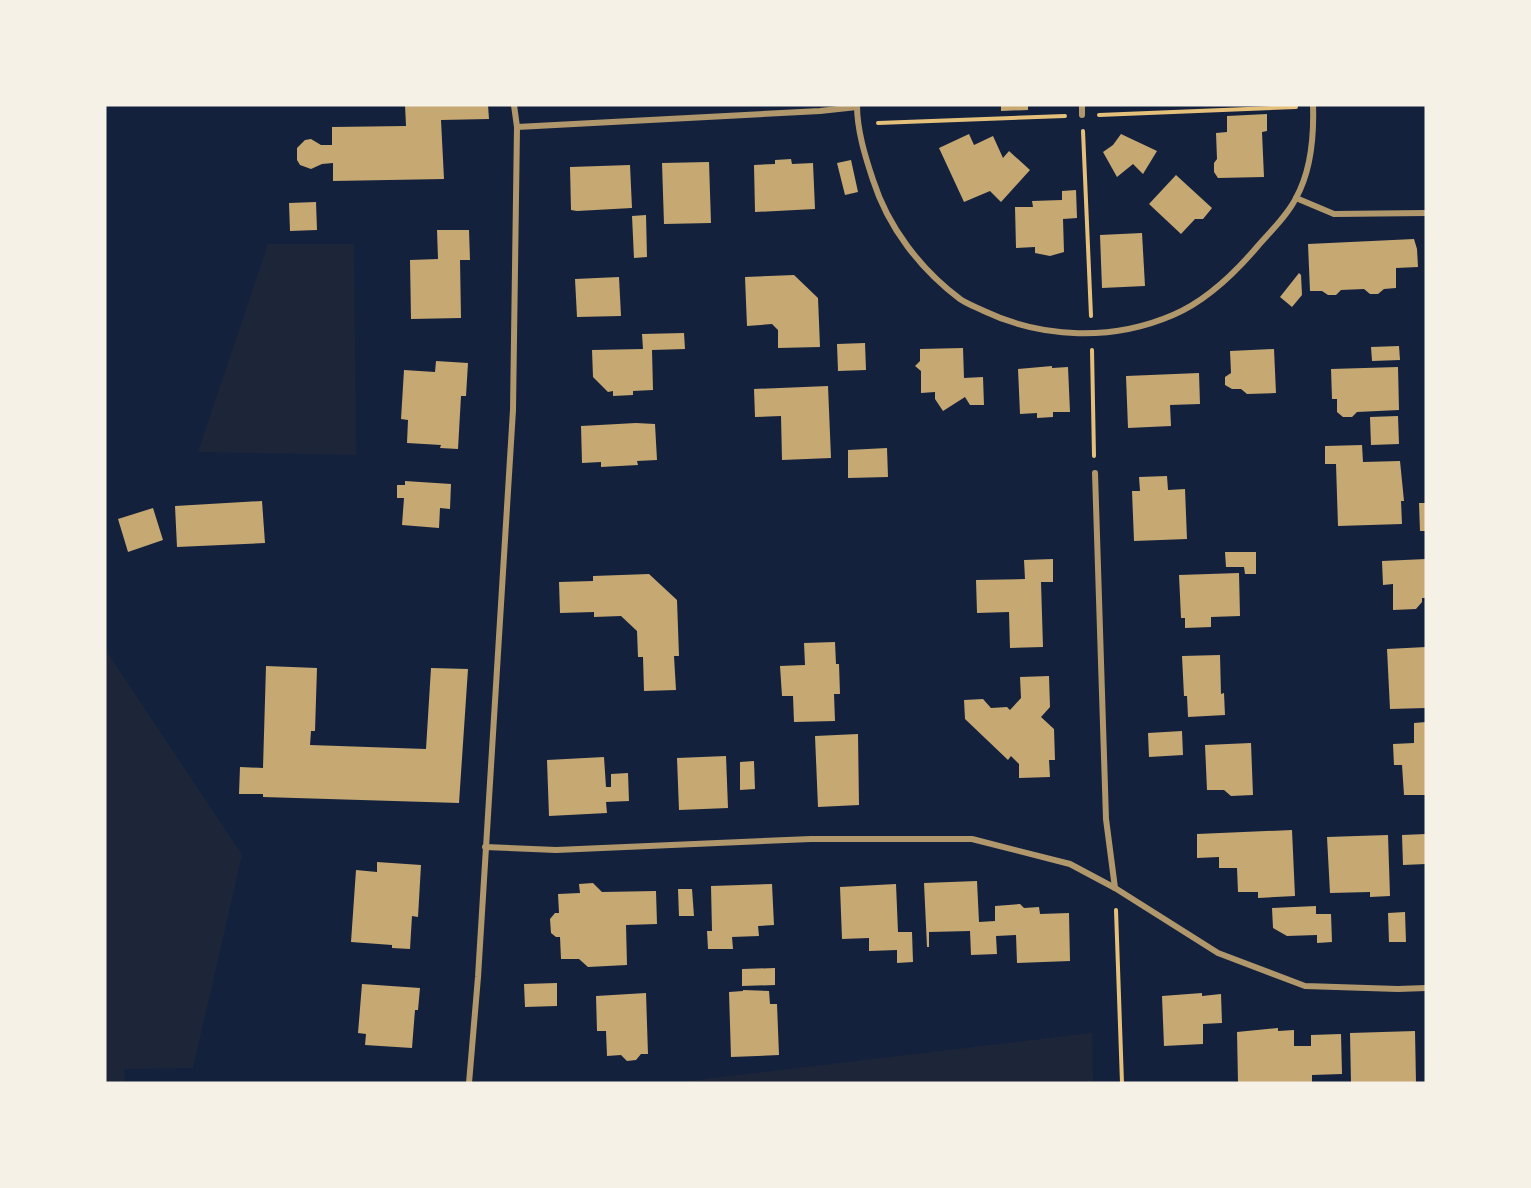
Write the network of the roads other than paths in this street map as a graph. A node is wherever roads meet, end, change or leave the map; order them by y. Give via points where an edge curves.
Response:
1 (513, 105) edge
2 (1082, 105) edge
3 (1313, 105) edge
4 (857, 106) edge
5 (1082, 116) road end
6 (517, 127) junction
7 (1296, 198) junction
8 (1426, 213) edge
9 (1095, 473) road end
10 (485, 847) junction
11 (1115, 888) junction
12 (1426, 988) edge
13 (470, 1083) edge

1 - 6 street
2 - 5 street
3 - 7 street via 1307,167
4 - 6 street
4 - 7 street via 865,156 893,228 933,276 961,300 1001,319 1044,331 1092,334 1139,328 1175,315 1238,270
6 - 10 street via 513,410
7 - 8 street via 1334,214
9 - 11 street via 1106,819
10 - 11 street via 556,850 811,839 972,839 1070,864
10 - 13 street
11 - 12 street via 1218,953 1305,986

